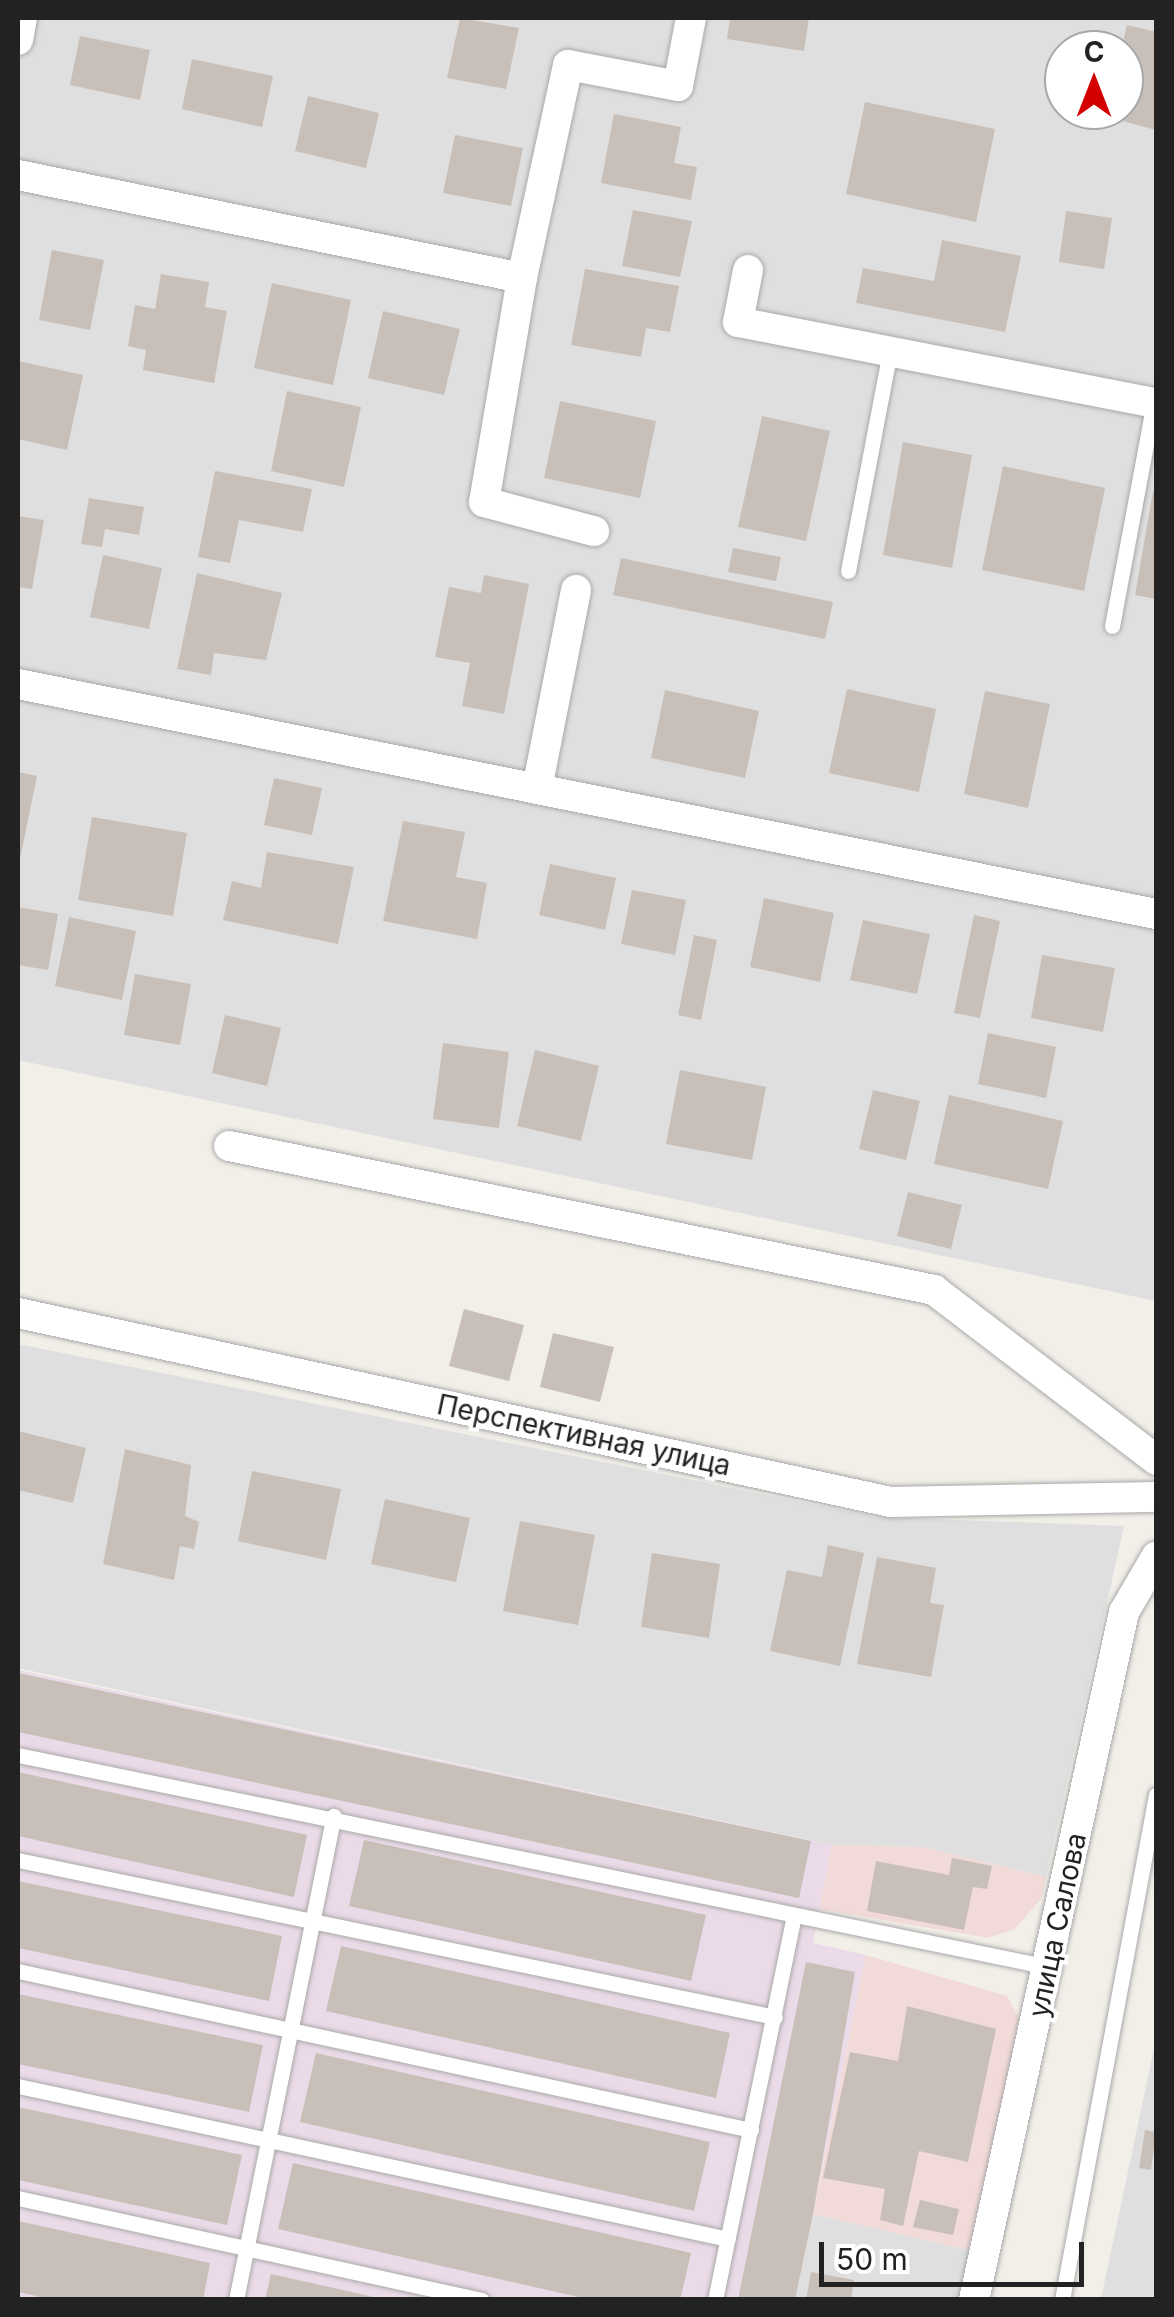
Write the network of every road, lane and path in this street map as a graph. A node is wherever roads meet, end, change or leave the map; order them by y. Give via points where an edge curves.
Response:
1 (22, 18) edge
2 (692, 18) edge
3 (18, 40) edge
4 (18, 175) edge
5 (748, 270) dead end
6 (522, 278) junction
7 (890, 350) junction
8 (1155, 402) edge
9 (594, 531) dead end
10 (848, 571) dead end
11 (576, 590) dead end
12 (1112, 626) dead end
13 (18, 684) edge
14 (537, 789) junction
15 (1156, 914) edge
16 (229, 1146) dead end
17 (18, 1313) edge
18 (1156, 1460) edge
19 (1156, 1497) edge
20 (1156, 1557) edge
21 (18, 1755) edge
22 (1156, 1795) edge
23 (334, 1816) junction
24 (18, 1860) edge
25 (794, 1915) junction
26 (314, 1921) junction
27 (1048, 1967) junction
28 (18, 1971) edge
29 (775, 2017) junction
30 (292, 2030) junction
31 (18, 2086) edge
32 (751, 2130) junction
33 (270, 2140) junction
34 (18, 2198) edge
35 (728, 2239) junction
36 (248, 2248) junction
37 (236, 2300) edge
38 (482, 2300) edge
39 (715, 2300) edge
40 (974, 2300) edge
41 (1062, 2300) edge

1 - 3 street
2 - 6 street via 678,86 568,65
4 - 6 street
5 - 7 street via 738,322
6 - 9 street via 484,502
7 - 8 street
7 - 10 lane
8 - 12 lane
11 - 14 street
13 - 14 street
14 - 15 street
16 - 18 street via 934,1290
17 - 19 street, Перспективная улица via 891,1502
20 - 27 street, улица Салова via 1124,1612
21 - 23 lane
22 - 41 lane
23 - 25 lane
23 - 26 lane
24 - 26 lane
25 - 27 lane
25 - 29 lane
26 - 29 lane
26 - 30 lane
27 - 40 street, улица Салова
28 - 30 lane
29 - 32 lane
30 - 32 lane
30 - 33 lane
31 - 33 lane
32 - 35 lane
33 - 35 lane
33 - 36 lane
34 - 36 lane
35 - 39 lane
36 - 37 lane
36 - 38 lane

